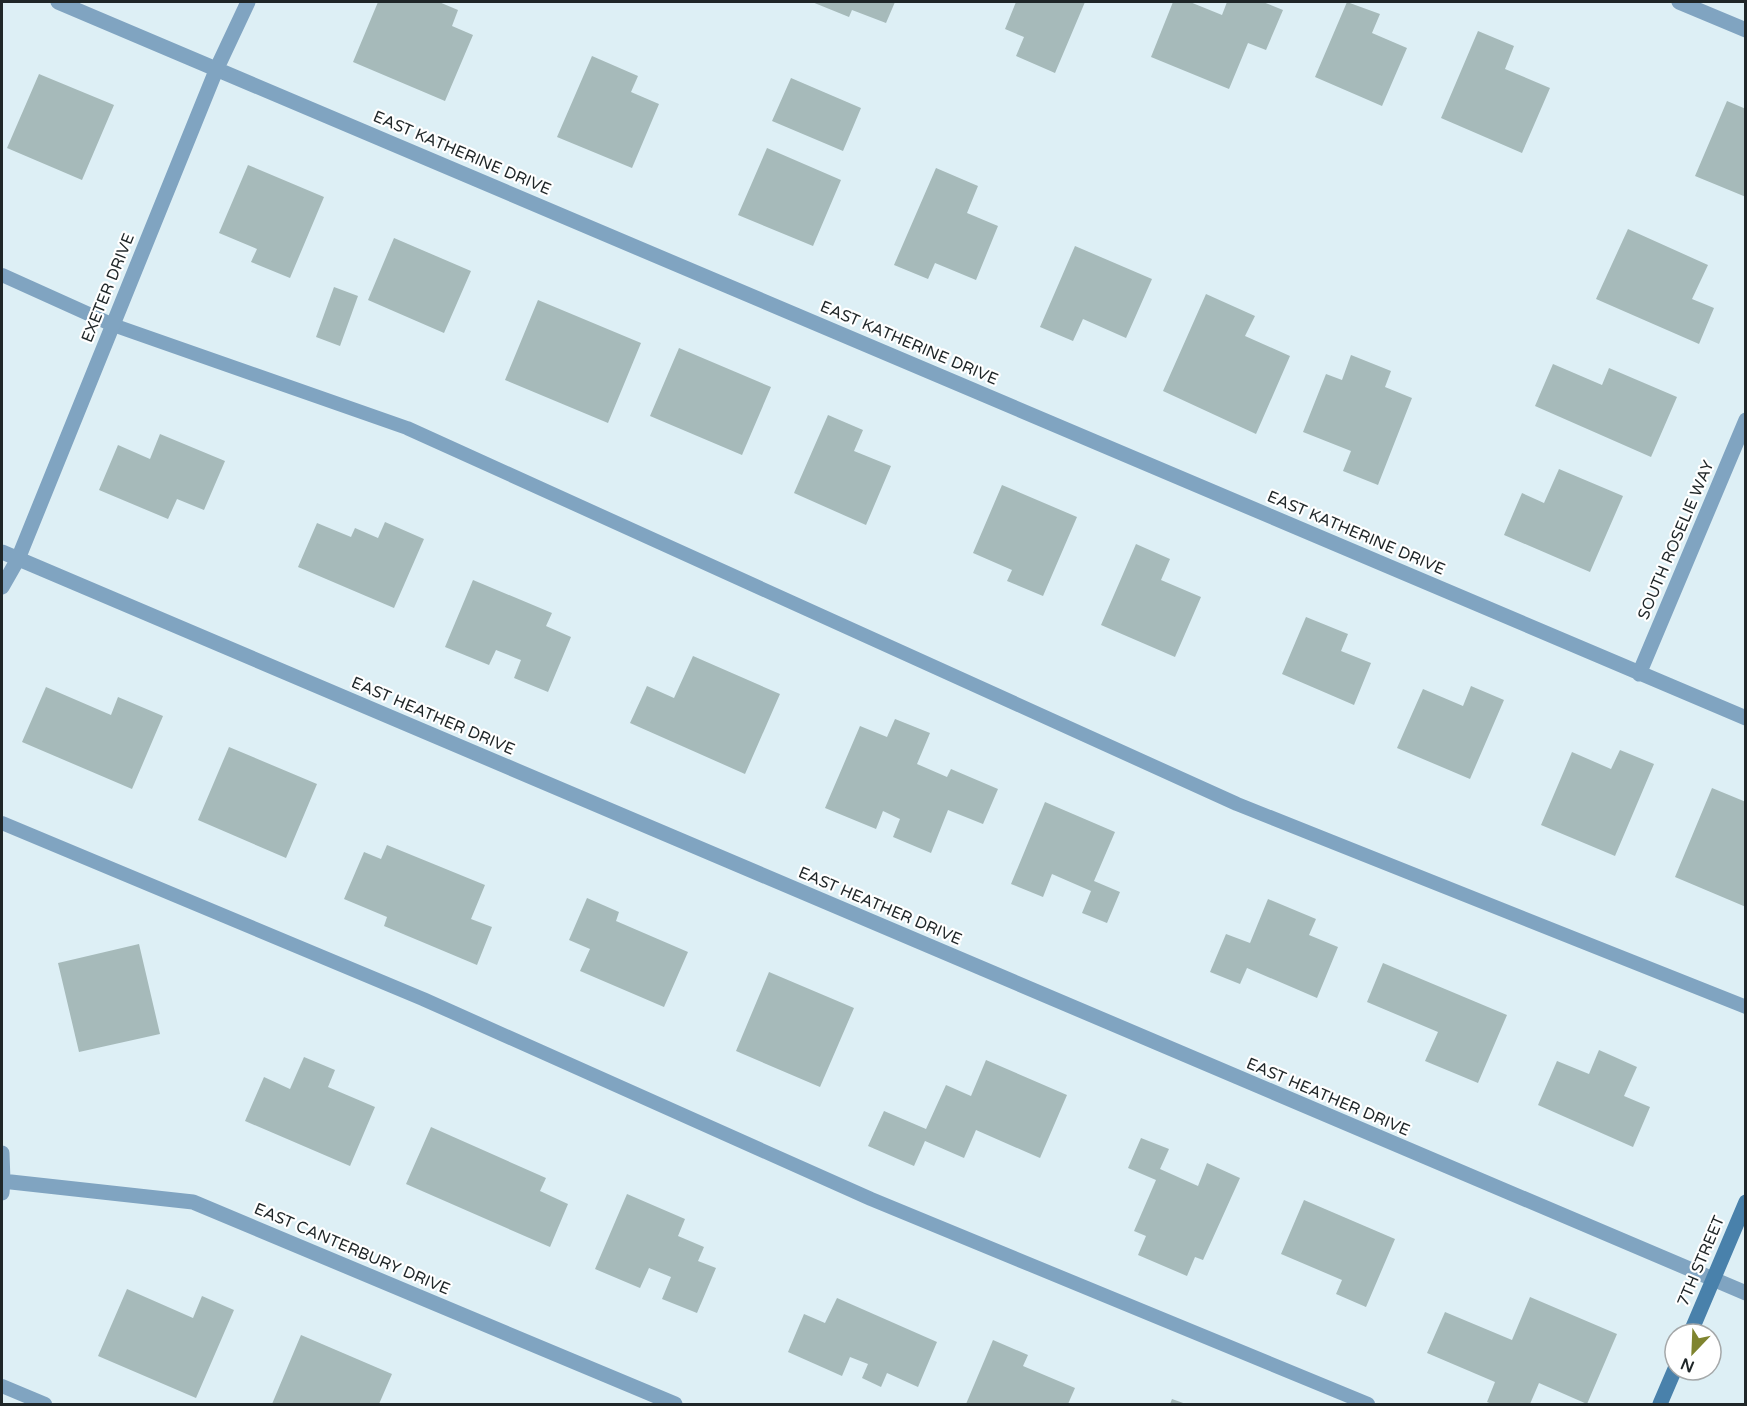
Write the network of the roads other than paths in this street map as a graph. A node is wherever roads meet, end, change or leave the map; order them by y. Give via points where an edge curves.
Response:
1 (58, 2) edge
2 (248, 2) edge
3 (1680, 2) edge
4 (1746, 30) edge
5 (217, 68) junction
6 (2, 276) edge
7 (112, 325) junction
8 (1746, 420) edge
9 (2, 552) edge
10 (18, 559) junction
11 (2, 587) edge
12 (1640, 674) junction
13 (1746, 718) edge
14 (2, 823) edge
15 (1746, 1007) edge
16 (2, 1153) edge
17 (2, 1185) edge
18 (1746, 1202) edge
19 (1713, 1280) junction
20 (1746, 1293) edge
21 (1695, 1322) edge
22 (1669, 1382) edge
23 (2, 1386) edge
24 (45, 1404) edge
25 (675, 1404) edge
26 (1368, 1404) edge
27 (1660, 1404) edge

1 - 5 street, EAST KATHERINE DRIVE
2 - 5 street, EXETER DRIVE
3 - 4 street
5 - 7 street, EXETER DRIVE
5 - 12 street, EAST KATHERINE DRIVE
6 - 7 lane
7 - 10 street, EXETER DRIVE
7 - 15 lane via 407,428 1237,804
8 - 12 street, SOUTH ROSELIE WAY
9 - 10 street, EAST HEATHER DRIVE
10 - 11 street, EXETER DRIVE
10 - 19 street, EAST HEATHER DRIVE
12 - 13 street, EAST KATHERINE DRIVE
14 - 26 lane via 423,999 871,1199
16 - 17 street
17 - 25 street, EAST CANTERBURY DRIVE via 193,1202
18 - 19 main road, 7TH STREET
19 - 20 street, EAST HEATHER DRIVE
19 - 21 main road, 7TH STREET
22 - 27 main road
23 - 24 lane

